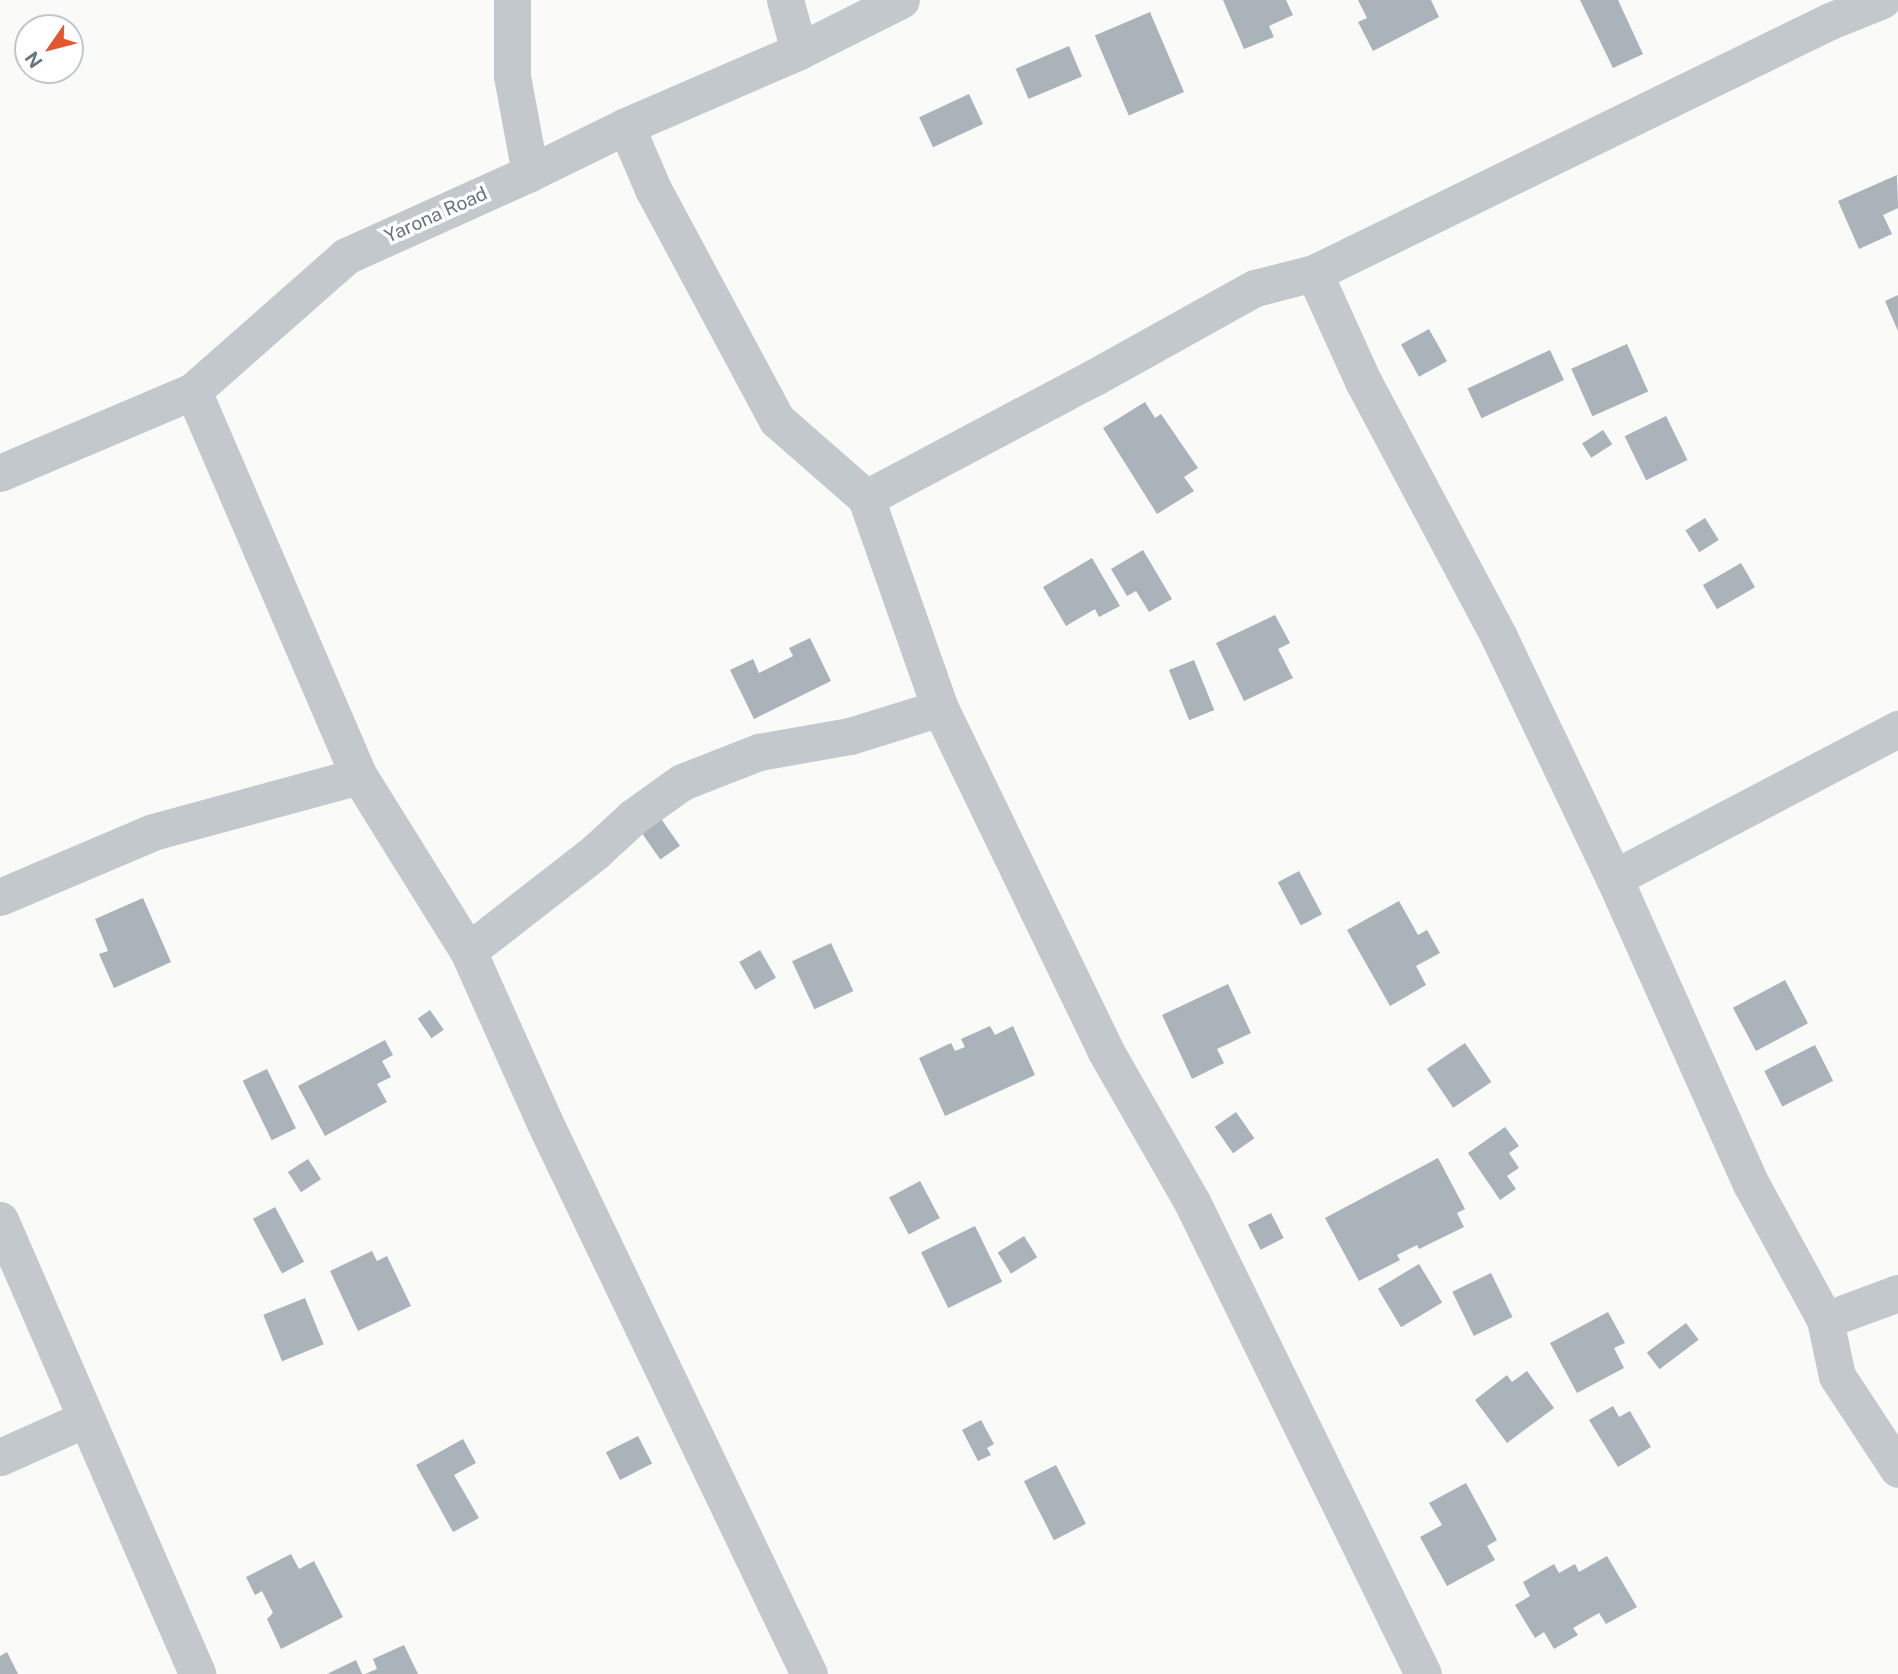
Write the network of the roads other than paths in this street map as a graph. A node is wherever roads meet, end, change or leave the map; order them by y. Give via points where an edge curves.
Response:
1 (512, 0) edge
2 (785, 0) edge
3 (901, 0) edge
4 (1882, 0) edge
5 (799, 51) junction
6 (625, 125) junction
7 (530, 173) junction
8 (1314, 273) junction
9 (193, 391) junction
10 (0, 473) edge
11 (866, 498) junction
12 (940, 708) junction
13 (1898, 729) edge
14 (359, 776) junction
15 (1614, 878) junction
16 (0, 897) edge
17 (468, 951) junction
18 (0, 1220) edge
19 (1898, 1293) edge
20 (1825, 1320) junction
21 (85, 1419) junction
22 (0, 1457) edge
23 (1898, 1469) edge
24 (197, 1674) edge
25 (808, 1674) edge
26 (1423, 1674) edge

1 - 7 street via 512,76
2 - 5 street
3 - 5 street, Yarona Road
4 - 8 street via 1830,21
5 - 6 street, Yarona Road
6 - 7 street, Yarona Road
6 - 11 street via 653,189 777,420
7 - 9 street, Yarona Road via 346,256
8 - 11 street via 1255,288
8 - 15 street via 1363,381 1499,637
9 - 10 street, Yarona Road
9 - 14 street
11 - 12 street
12 - 17 street via 850,736 759,752 682,782
12 - 26 street via 1105,1050 1192,1202
13 - 15 street
14 - 16 street via 153,832
14 - 17 street
15 - 20 street via 1751,1184
17 - 25 street via 544,1121
18 - 21 street
19 - 20 street
20 - 23 street via 1837,1376
21 - 22 street
21 - 24 street

